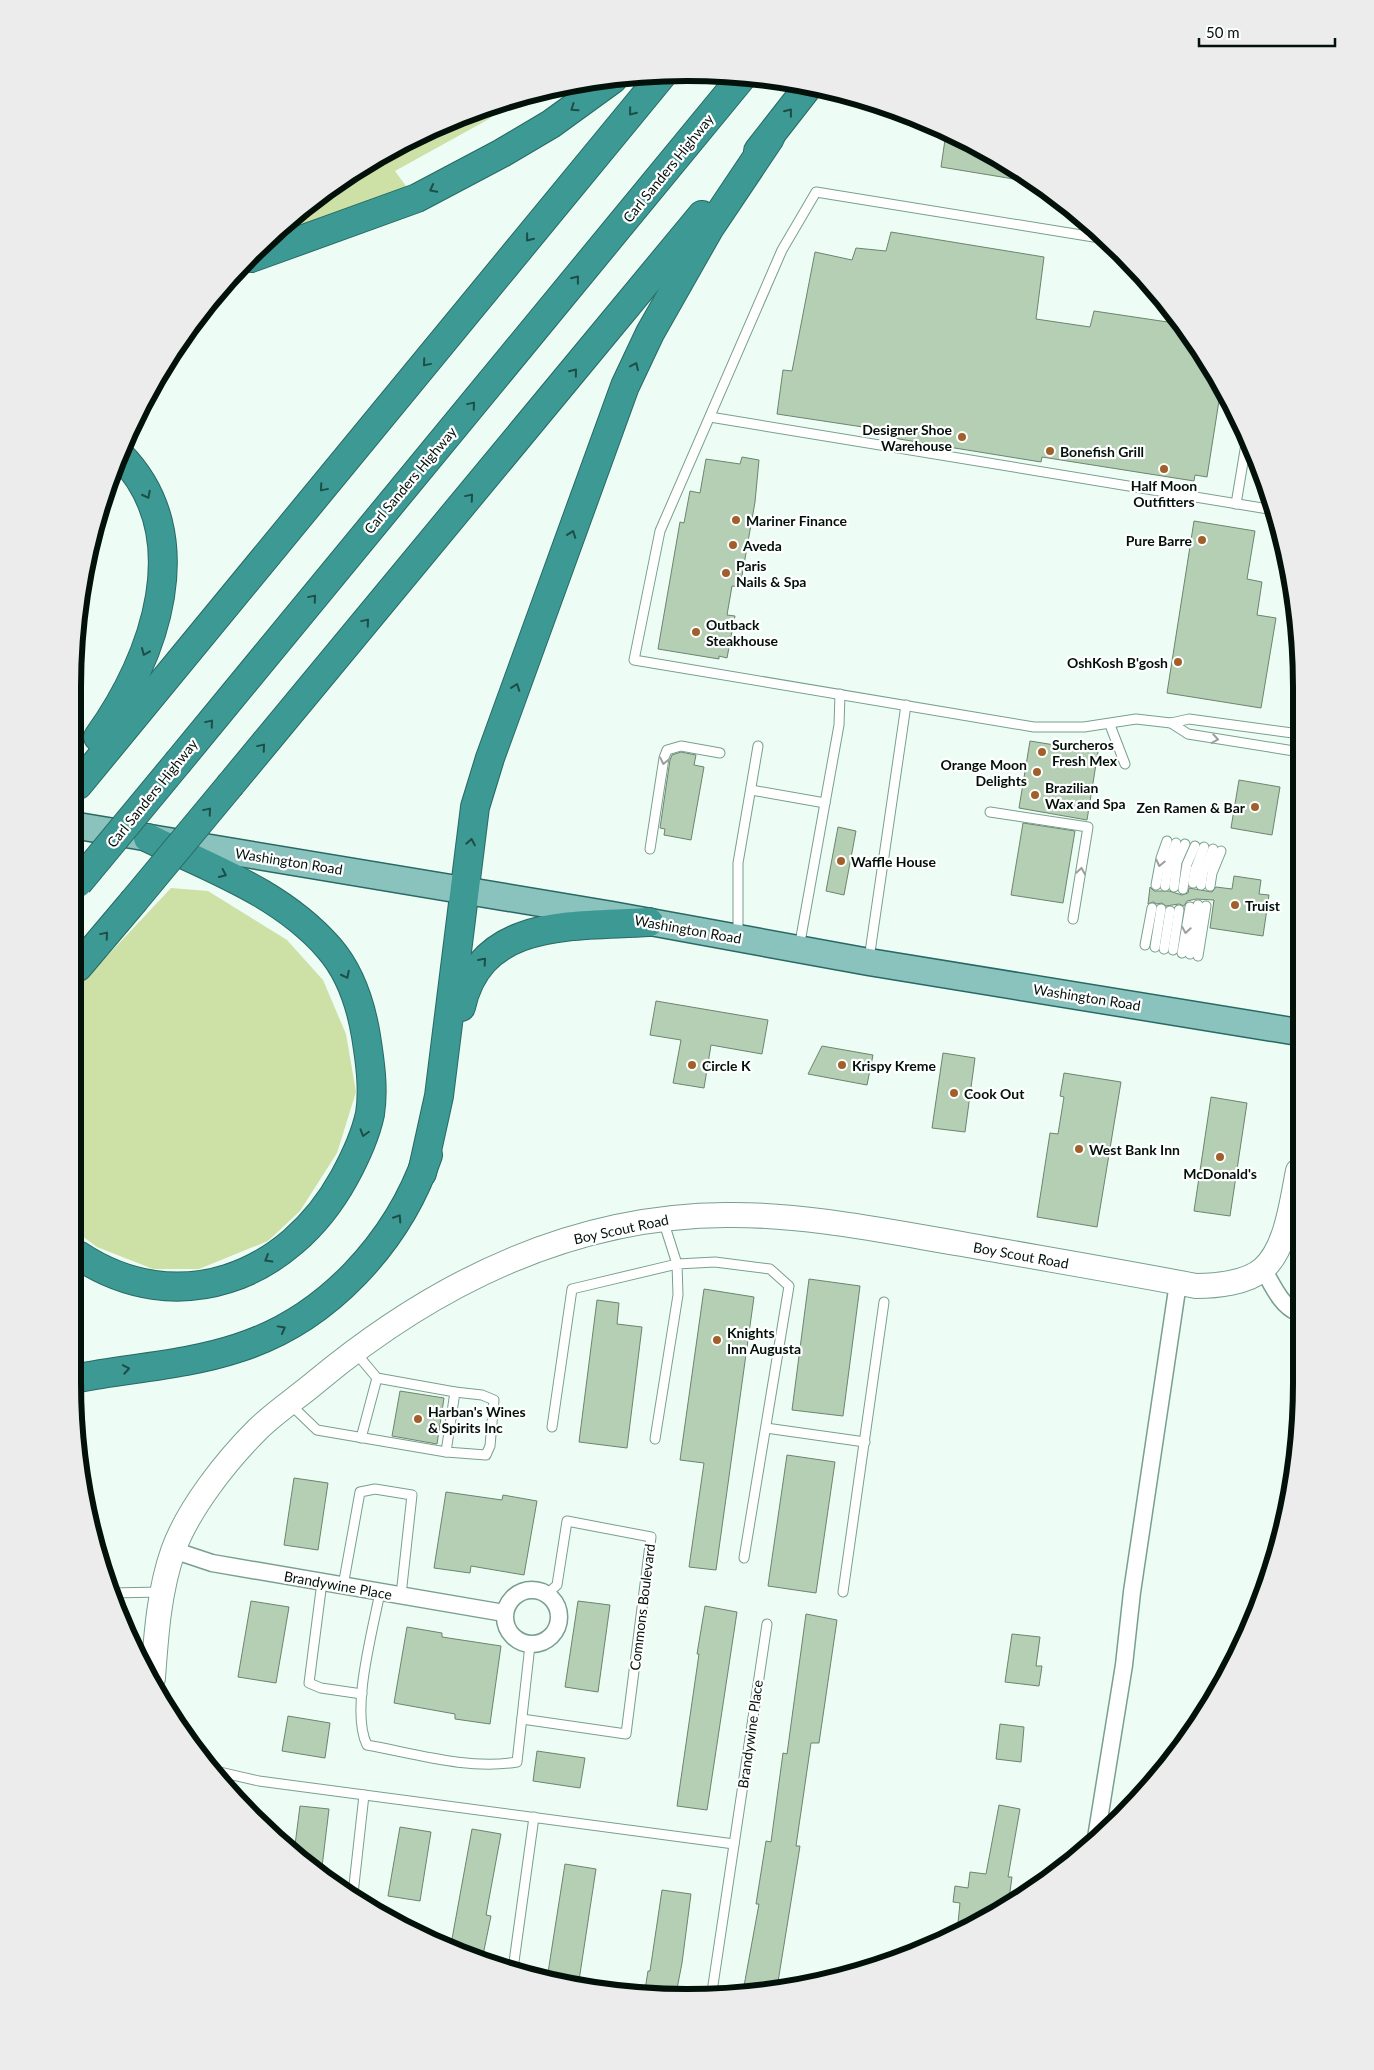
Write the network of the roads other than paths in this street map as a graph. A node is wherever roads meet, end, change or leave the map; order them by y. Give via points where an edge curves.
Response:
1 (656, 83) edge
2 (736, 84) edge
3 (602, 87) edge
4 (804, 93) edge
5 (770, 138) junction
6 (1091, 237) edge
7 (266, 253) edge
8 (710, 417) junction
9 (1245, 451) edge
10 (125, 460) edge
11 (1236, 504) junction
12 (1266, 509) edge
13 (840, 694) junction
14 (906, 705) junction
15 (1170, 722) junction
16 (1110, 725) junction
17 (1293, 733) edge
18 (758, 746) dead end
19 (1293, 751) edge
20 (720, 753) dead end
21 (92, 754) edge
22 (1125, 764) dead end
23 (81, 778) edge
24 (751, 790) junction
25 (825, 803) junction
26 (990, 812) dead end
27 (81, 827) edge
28 (148, 838) junction
29 (1208, 848) junction
30 (650, 849) dead end
31 (81, 879) edge
32 (1169, 887) junction
33 (465, 891) junction
34 (1166, 910) junction
35 (1073, 919) dead end
36 (649, 922) junction
37 (738, 938) junction
38 (1145, 945) dead end
39 (799, 948) junction
40 (1177, 951) junction
41 (869, 962) junction
42 (81, 963) edge
43 (1293, 1031) edge
44 (422, 1174) junction
45 (1293, 1196) edge
46 (662, 1219) junction
47 (81, 1256) edge
48 (677, 1264) junction
49 (1263, 1270) junction
50 (1178, 1283) junction
51 (884, 1302) dead end
52 (1293, 1311) edge
53 (354, 1351) junction
54 (81, 1377) edge
55 (377, 1378) junction
56 (455, 1392) junction
57 (290, 1404) junction
58 (552, 1427) dead end
59 (766, 1428) junction
60 (361, 1438) junction
61 (655, 1439) dead end
62 (865, 1442) junction
63 (446, 1452) junction
64 (173, 1550) junction
65 (744, 1558) dead end
66 (322, 1582) junction
67 (343, 1586) junction
68 (164, 1592) junction
69 (380, 1592) junction
70 (843, 1592) dead end
71 (119, 1593) edge
72 (546, 1595) junction
73 (401, 1596) junction
74 (504, 1613) junction
75 (767, 1624) dead end
76 (530, 1645) junction
77 (154, 1670) edge
78 (362, 1694) junction
79 (522, 1719) junction
80 (224, 1773) edge
81 (364, 1795) junction
82 (534, 1817) junction
83 (1098, 1827) edge
84 (734, 1844) junction
85 (354, 1889) edge
86 (515, 1964) edge
87 (713, 1988) edge

1 -> 21 highway
31 -> 2 highway, Carl Sanders Highway, bridge
3 -> 7 highway via 551,124 416,198
5 -> 4 highway
33 -> 5 highway via 475,807 485,772 625,386 650,332 700,245
42 -> 5 highway, bridge via 720,193
6 - 8 lane via 816,192 782,250
8 - 11 lane
8 - 13 lane via 660,531 634,660
9 - 11 lane
10 -> 21 highway via 143,488 160,527 160,600 146,649
11 - 12 lane
13 - 14 lane
13 - 25 lane via 839,725
14 - 16 lane via 1034,727
14 - 41 lane
15 - 16 lane via 1136,719
15 - 17 lane via 1188,719
15 -> 19 lane via 1188,734
16 - 22 lane
18 - 24 lane
20 -> 30 lane via 681,746 667,750
21 - 23 highway
24 - 25 lane
24 - 37 lane via 738,863
25 - 39 lane
35 -> 26 lane via 1088,827
27 - 28 main road, Washington Road
28 - 33 main road, Washington Road
28 -> 47 highway via 277,901 308,925 331,950 356,994 363,1020 372,1089 370,1113 361,1144 333,1198 290,1246 264,1262 214,1283 168,1287 115,1275
29 - 29 lane via 1212,873 1202,885 1195,870
29 - 32 lane via 1187,864
32 -> 32 lane via 1177,862 1176,843 1161,858
33 - 36 main road, Washington Road
33 - 44 highway via 439,1096
34 - 38 lane
34 - 40 lane
34 - 40 lane
36 - 37 main road, Washington Road
44 -> 36 highway via 450,1094 463,996 480,963 501,945 532,932
37 - 39 main road, Washington Road
39 - 41 main road, Washington Road
40 -> 40 lane via 1198,906
41 - 43 main road, Washington Road
54 -> 44 highway via 237,1349 280,1330 329,1298 360,1270 406,1206
45 - 49 street via 1283,1236
46 - 48 lane
46 - 50 street, Boy Scout Road via 724,1214 822,1222
46 - 53 street, Boy Scout Road via 589,1234 504,1262 427,1302
48 - 58 lane via 572,1289
48 - 59 lane via 715,1262 770,1269 789,1286
48 - 61 lane via 678,1294
49 - 50 street, Boy Scout Road via 1216,1286
49 - 52 street
50 - 83 street
51 - 62 lane
53 - 55 lane
53 - 57 street, Boy Scout Road
55 - 56 lane
55 - 60 lane
56 - 63 lane
56 - 63 lane via 494,1400 490,1446 486,1455
57 - 60 lane via 317,1430
57 - 64 street, Boy Scout Road via 239,1449 198,1502
59 - 62 lane
59 - 65 lane
60 - 63 lane
62 - 70 lane
64 - 66 street, Brandywine Place via 212,1563
64 - 68 street, Boy Scout Road
66 - 67 street, Brandywine Place
66 - 78 lane via 309,1683
67 - 69 street, Brandywine Place
67 - 73 lane via 360,1492 375,1489 412,1495
68 - 71 lane
68 - 77 street, Boy Scout Road via 158,1615
69 - 73 street, Brandywine Place
69 - 78 lane
72 - 74 street via 539,1590 527,1589 512,1597
72 - 76 street via 554,1600 559,1611 559,1623 550,1638
72 - 79 lane, Commons Boulevard via 557,1585 567,1521 651,1537 626,1734
73 - 74 street, Brandywine Place
74 - 76 street via 509,1634
75 - 84 lane, Brandywine Place
76 - 79 lane
78 - 79 lane via 361,1733 368,1745 472,1764 517,1762
80 - 81 lane
81 - 82 lane
81 - 85 lane
82 - 84 lane
82 - 86 lane
84 - 87 lane, Brandywine Place

